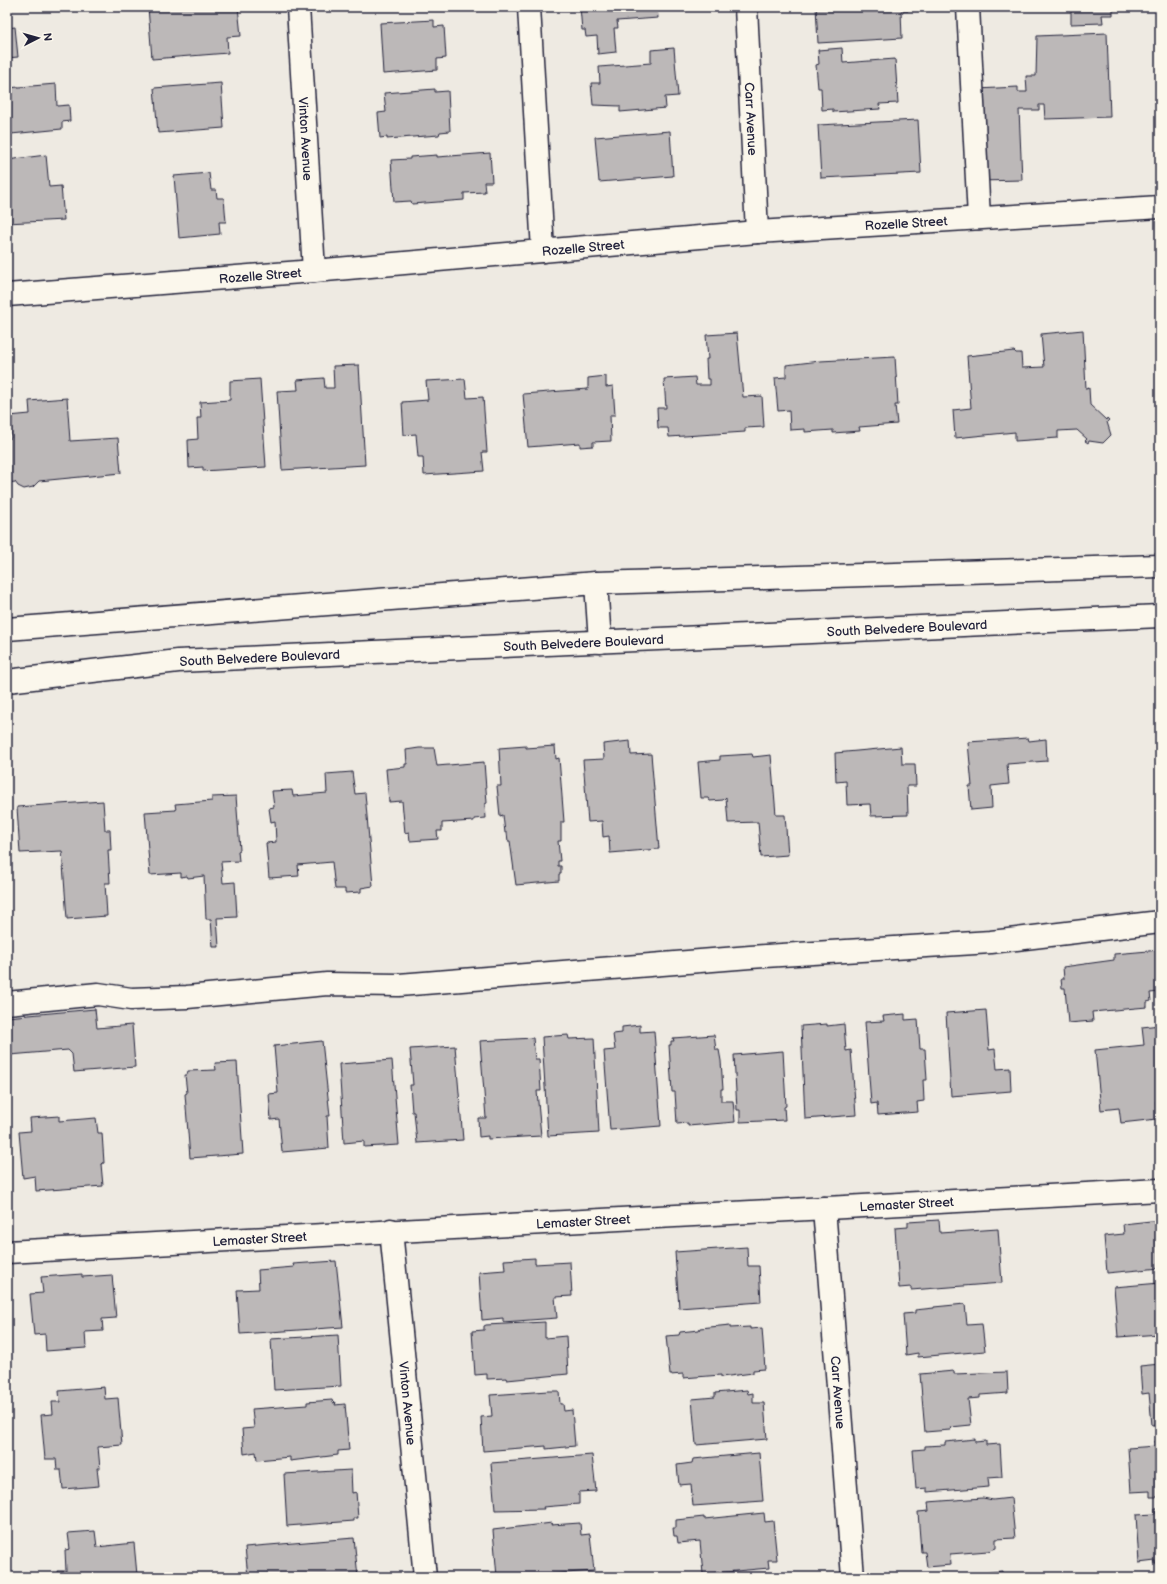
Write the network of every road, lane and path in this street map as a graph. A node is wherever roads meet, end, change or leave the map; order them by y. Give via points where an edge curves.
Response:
1 (298, 7) edge
2 (529, 7) edge
3 (746, 7) edge
4 (968, 7) edge
5 (1160, 207) edge
6 (979, 218) junction
7 (757, 232) junction
8 (543, 251) junction
9 (314, 271) junction
10 (7, 295) edge
11 (1160, 566) edge
12 (596, 583) junction
13 (1160, 616) edge
14 (7, 629) edge
15 (600, 642) junction
16 (7, 680) edge
17 (1160, 922) edge
18 (7, 1003) edge
19 (1160, 1190) edge
20 (824, 1208) junction
21 (391, 1230) junction
22 (7, 1252) edge
23 (425, 1577) edge
24 (853, 1577) edge

1 - 9 street, Vinton Avenue
2 - 8 street
3 - 7 street, Carr Avenue
4 - 6 street
5 - 6 street, Rozelle Street
6 - 7 street, Rozelle Street
7 - 8 street, Rozelle Street
8 - 9 street, Rozelle Street
9 - 10 street, Rozelle Street
11 - 12 street
12 - 14 street
12 - 15 street
13 - 15 street, South Belvedere Boulevard
15 - 16 street, South Belvedere Boulevard via 178,661
17 - 18 street via 991,942 750,957 399,984 327,984 139,999 98,994
19 - 20 street, Lemaster Street
20 - 21 street, Lemaster Street
20 - 24 street, Carr Avenue
21 - 22 street, Lemaster Street
21 - 23 street, Vinton Avenue

